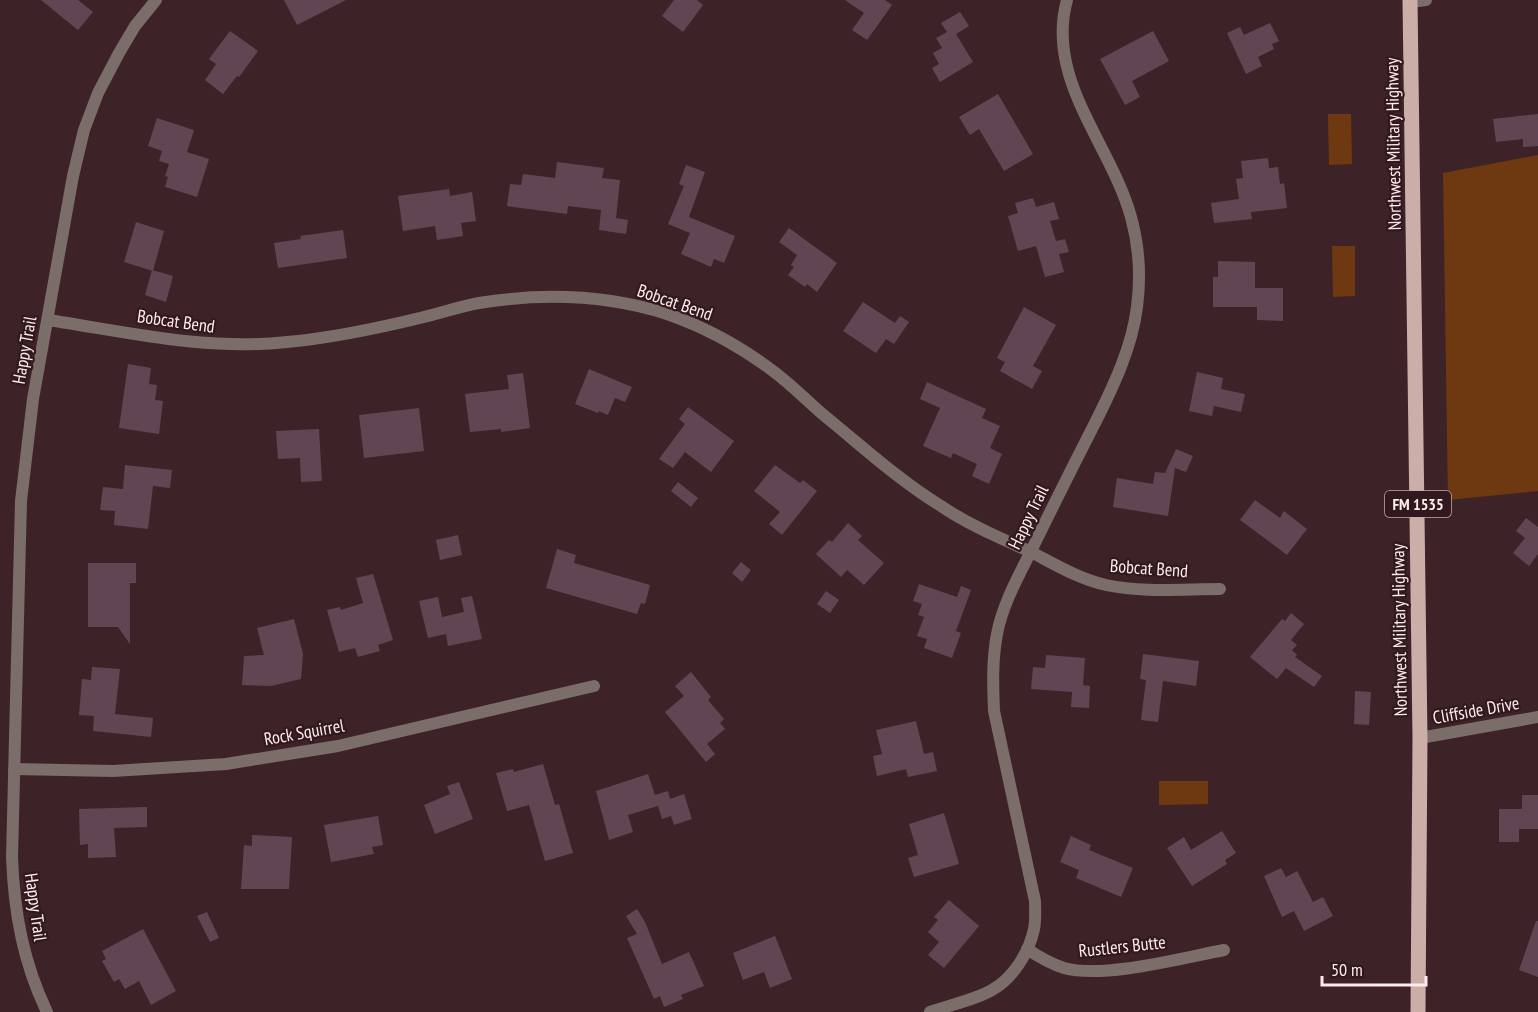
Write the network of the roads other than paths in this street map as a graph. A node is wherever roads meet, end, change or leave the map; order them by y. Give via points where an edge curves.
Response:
1 (156, 0) edge
2 (1067, 0) edge
3 (1426, 0) edge
4 (1410, 1) edge
5 (48, 320) junction
6 (1030, 552) junction
7 (1220, 589) dead end
8 (594, 686) dead end
9 (1538, 717) edge
10 (1420, 738) junction
11 (14, 769) junction
12 (1028, 949) junction
13 (1224, 950) dead end
14 (1419, 1011) edge
15 (47, 1012) edge
16 (930, 1012) edge

1 - 5 street, Happy Trail via 119,53 84,130
2 - 6 street, Happy Trail via 1063,45 1070,82 1131,216 1138,252 1138,296 1133,330 1117,378
3 - 4 street
4 - 10 main road, Northwest Military Highway / FM 1535
5 - 6 street, Bobcat Bend via 219,345 286,343 351,333 514,298 556,297 632,304 669,315 740,348 940,506
5 - 11 street, Happy Trail via 33,399 21,501
6 - 7 street, Bobcat Bend via 1105,585
6 - 12 street, Happy Trail via 997,633 992,685 994,711 1035,901
8 - 11 street, Rock Squirrel via 339,746 226,764 113,771
9 - 10 street, Cliffside Drive
10 - 14 main road, Northwest Military Highway / FM 1535
11 - 15 street, Happy Trail via 13,892 26,959
12 - 13 street, Rustlers Butte via 1044,960 1085,972
12 - 16 street, Happy Trail via 1018,966 992,991

